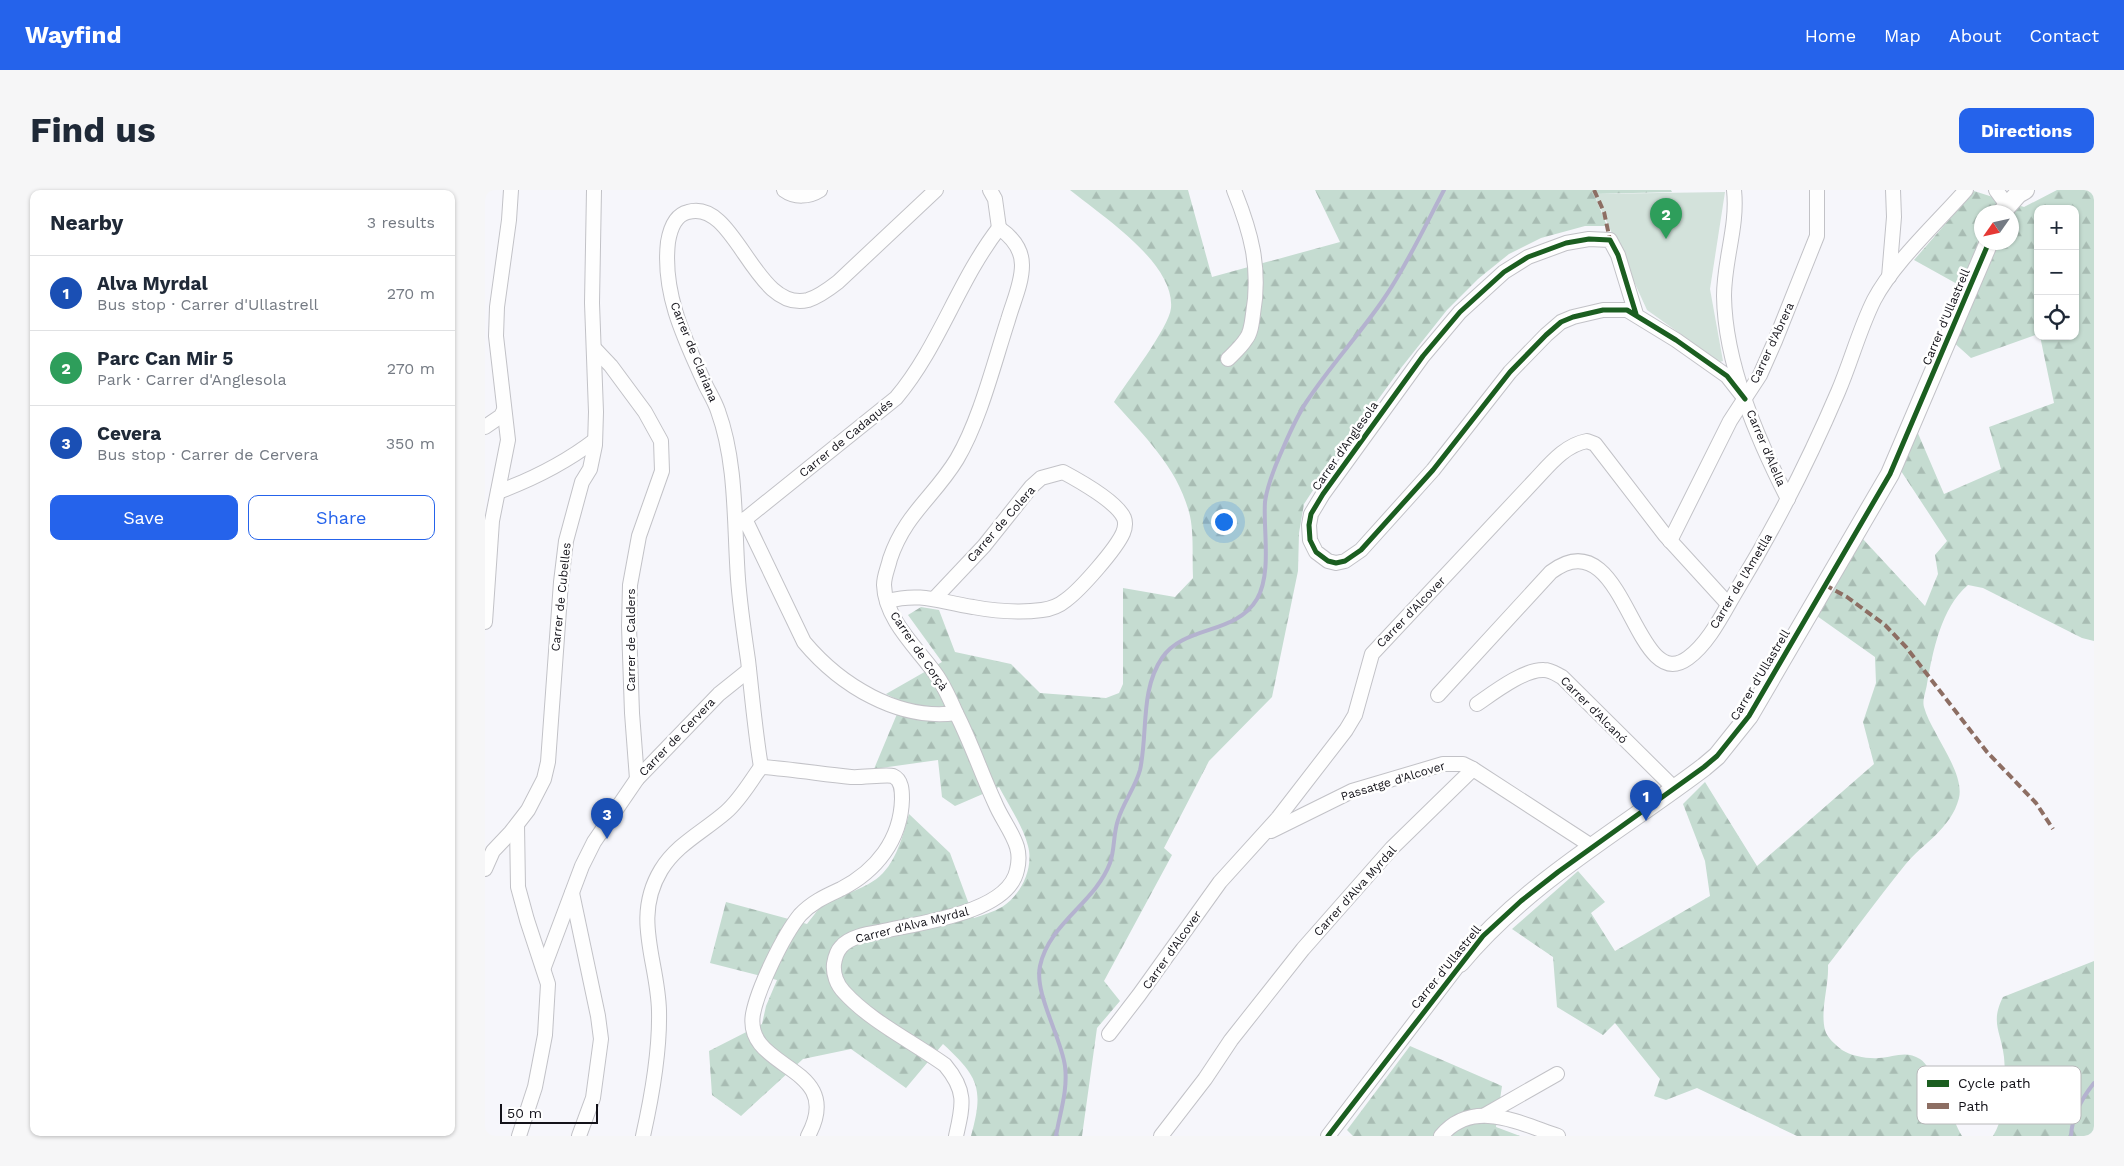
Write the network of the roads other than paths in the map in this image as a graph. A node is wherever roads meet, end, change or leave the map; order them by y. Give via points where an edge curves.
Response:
1 (511, 190) edge
2 (594, 190) edge
3 (784, 190) edge
4 (820, 190) edge
5 (937, 190) edge
6 (990, 190) edge
7 (1234, 190) edge
8 (1733, 190) edge
9 (1817, 190) edge
10 (1893, 190) edge
11 (1966, 190) edge
12 (1996, 190) edge
13 (2025, 190) edge
14 (2003, 205) edge
15 (2008, 205) edge
16 (999, 228) junction
17 (1986, 250) edge
18 (1889, 277) junction
19 (1636, 314) junction
20 (594, 348) junction
21 (1228, 360) dead end
22 (1745, 399) junction
23 (504, 410) junction
24 (485, 427) edge
25 (595, 440) junction
26 (498, 492) junction
27 (1788, 498) junction
28 (740, 523) junction
29 (1670, 541) junction
30 (934, 599) junction
31 (887, 601) junction
32 (1729, 604) junction
33 (485, 622) edge
34 (749, 670) junction
35 (1438, 695) dead end
36 (1477, 704) dead end
37 (956, 713) junction
38 (761, 767) junction
39 (1473, 769) junction
40 (637, 779) junction
41 (1675, 789) junction
42 (517, 825) junction
43 (1261, 836) junction
44 (1593, 846) junction
45 (485, 869) edge
46 (572, 891) junction
47 (1460, 963) joint
48 (544, 967) junction
49 (1109, 1034) dead end
50 (1557, 1074) dead end
51 (1485, 1115) junction
52 (519, 1136) edge
53 (579, 1136) edge
54 (643, 1136) edge
55 (808, 1136) edge
56 (956, 1136) edge
57 (1161, 1136) edge
58 (1328, 1136) edge
59 (1441, 1136) edge
60 (1558, 1136) edge

1 - 23 street via 496,336
2 - 20 street, Carrer de Cubelles
3 - 4 street via 805,196
5 - 28 street, Carrer de Clariana via 828,290 808,300 796,301 771,288 726,230 707,213 687,212 673,224 667,256 669,289 725,432
6 - 16 street via 995,199
7 - 21 street via 1248,226 1257,283 1247,339
8 - 22 street, Carrer d'Alella via 1734,228 1724,297 1728,333
9 - 22 street, Carrer d'Abrera via 1818,224 1812,251 1760,375
10 - 18 street
11 - 18 street, Carrer de l'Ametlla
12 - 14 street
13 - 15 street
16 - 28 street, Carrer de Cadaqués via 985,246 911,380 895,398
16 - 31 street, Carrer de Corçà via 1009,235 1020,252 1022,264 1018,289 976,414 957,458 907,522 896,542 884,585
17 - 41 street, Carrer d'Ullastrell via 1890,474 1775,674 1727,744
18 - 27 street, Carrer de l'Ametlla via 1874,300 1823,428
19 - 19 street, Carrer d'Anglesola via 1627,310 1603,310 1561,322 1509,372 1433,470 1361,550 1345,561 1335,563 1316,552 1308,532 1311,514 1339,470 1449,324 1510,268 1566,243 1610,240 1618,255
19 - 22 street, Carrer d'Anglesola via 1727,376
20 - 25 street, Carrer de Cubelles
20 - 40 street, Carrer de Calders via 645,412 661,441 662,471 639,536 630,585 632,713
22 - 27 street, Carrer d'Alella
22 - 29 street, Carrer d'Abrera via 1730,421
23 - 24 street
23 - 26 street via 508,440
25 - 26 street via 573,457
25 - 42 street, Carrer de Cubelles via 590,469 582,482 566,541 548,762 544,780
26 - 33 street via 490,539
27 - 32 street, Carrer de l'Ametlla
28 - 34 street, Carrer de Clariana via 739,588
28 - 37 street via 804,642 815,655 855,686 885,702 917,713
29 - 32 street, Carrer d'Alcover
29 - 43 street, Carrer d'Alcover via 1595,444 1587,441 1572,446 1541,474 1372,654 1355,715 1304,786
30 - 30 street, Carrer de Colera via 1041,478 1063,472 1106,500 1123,517 1122,535 1111,550 1066,600 1053,607 1029,611 975,608
30 - 31 street, Carrer de Colera via 906,596
31 - 37 street, Carrer de Corçà via 899,625 945,688
32 - 35 street, Carrer de l'Ametlla via 1693,654 1680,663 1667,663 1656,656 1647,644 1601,570 1587,561 1569,562 1551,572
34 - 38 street, Carrer de Clariana
34 - 40 street, Carrer de Cervera via 719,694
36 - 41 street, Carrer d'Alcanó via 1526,674 1536,670 1552,671 1562,677
37 - 56 street, Carrer d'Alva Myrdal via 1017,847 1019,856 1013,880 999,896 979,908 862,935 847,942 837,954 834,967 843,992 953,1074 963,1097
38 - 54 street via 727,811 684,842 671,856 660,871 648,900 647,923 659,1010 654,1080
38 - 55 street via 852,777 892,776 899,781 902,790 897,822 881,859 857,879 808,906 772,965 753,1012 751,1025 759,1045 795,1072 815,1093 818,1107
39 - 43 street, Passatge d'Alcover via 1463,764 1443,764 1353,791
39 - 44 street
39 - 57 street, Carrer d'Alva Myrdal via 1392,848 1303,949
40 - 46 street, Carrer de Cervera via 594,842
41 - 44 street, Carrer d'Ullastrell
42 - 45 street, Carrer de Cubelles via 493,851
42 - 48 street via 518,887
43 - 49 street, Carrer d'Alcover via 1220,882
44 - 47 street, Carrer d'Ullastrell via 1521,900
46 - 48 street, Carrer de Cervera
46 - 53 street via 601,1039 593,1098
47 - 58 street, Carrer d'Ullastrell
48 - 52 street via 548,984 545,1035 535,1087
50 - 51 street
51 - 59 street via 1463,1118
51 - 60 street via 1515,1121

